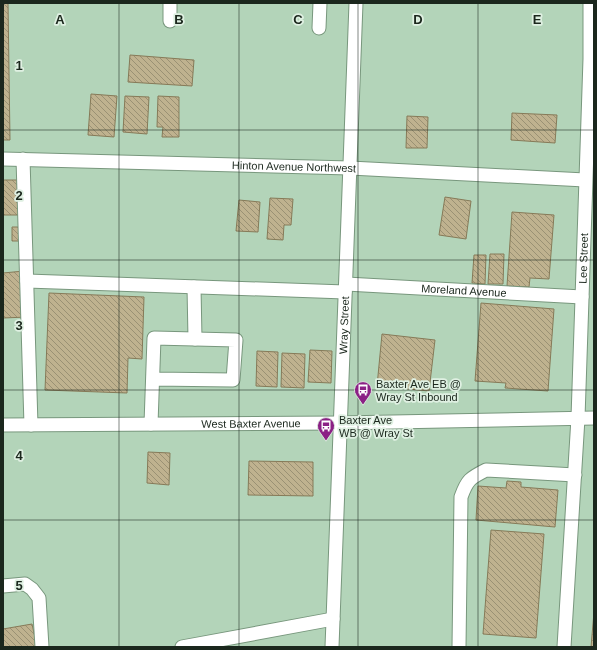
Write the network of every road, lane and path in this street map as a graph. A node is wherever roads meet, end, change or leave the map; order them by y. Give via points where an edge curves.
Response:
1 (170, 3) edge
2 (320, 3) edge
3 (356, 3) edge
4 (590, 3) edge
5 (170, 21) dead end
6 (319, 28) dead end
7 (3, 159) edge
8 (23, 159) junction
9 (350, 168) junction
10 (585, 180) junction
11 (27, 281) junction
12 (194, 287) junction
13 (346, 288) junction
14 (582, 297) junction
15 (195, 339) junction
16 (153, 379) junction
17 (578, 418) junction
18 (594, 418) edge
19 (340, 423) junction
20 (151, 424) junction
21 (3, 425) edge
22 (31, 425) junction
23 (574, 476) junction
24 (3, 586) edge
25 (333, 619) junction
26 (244, 641) edge
27 (42, 647) edge
28 (182, 647) edge
29 (332, 647) edge
30 (459, 647) edge
31 (564, 647) edge

1 - 5 street
2 - 6 street
3 - 9 street, Wray Street
4 - 10 street, Lee Street
7 - 8 street, Hinton Avenue Northwest
8 - 9 street, Hinton Avenue Northwest
8 - 11 street
9 - 10 street, Hinton Avenue Northwest
9 - 13 street, Wray Street
10 - 14 street, Lee Street
11 - 12 street, Moreland Avenue
11 - 22 street
12 - 13 street, Moreland Avenue
12 - 15 street
13 - 14 street, Moreland Avenue
13 - 19 street, Wray Street
14 - 17 street, Lee Street
15 - 16 street via 154,338
15 - 16 street via 236,340 233,380
16 - 20 street
17 - 18 street, West Baxter Avenue
17 - 19 street, West Baxter Avenue
17 - 23 street, Lee Street
19 - 20 street, West Baxter Avenue
19 - 25 street, Wray Street
20 - 22 street, West Baxter Avenue
21 - 22 street, West Baxter Avenue
23 - 30 street via 486,470 466,483 461,497
23 - 31 street, Lee Street
24 - 27 street via 25,584 39,598
25 - 26 street
25 - 29 street, Wray Street
26 - 28 street

